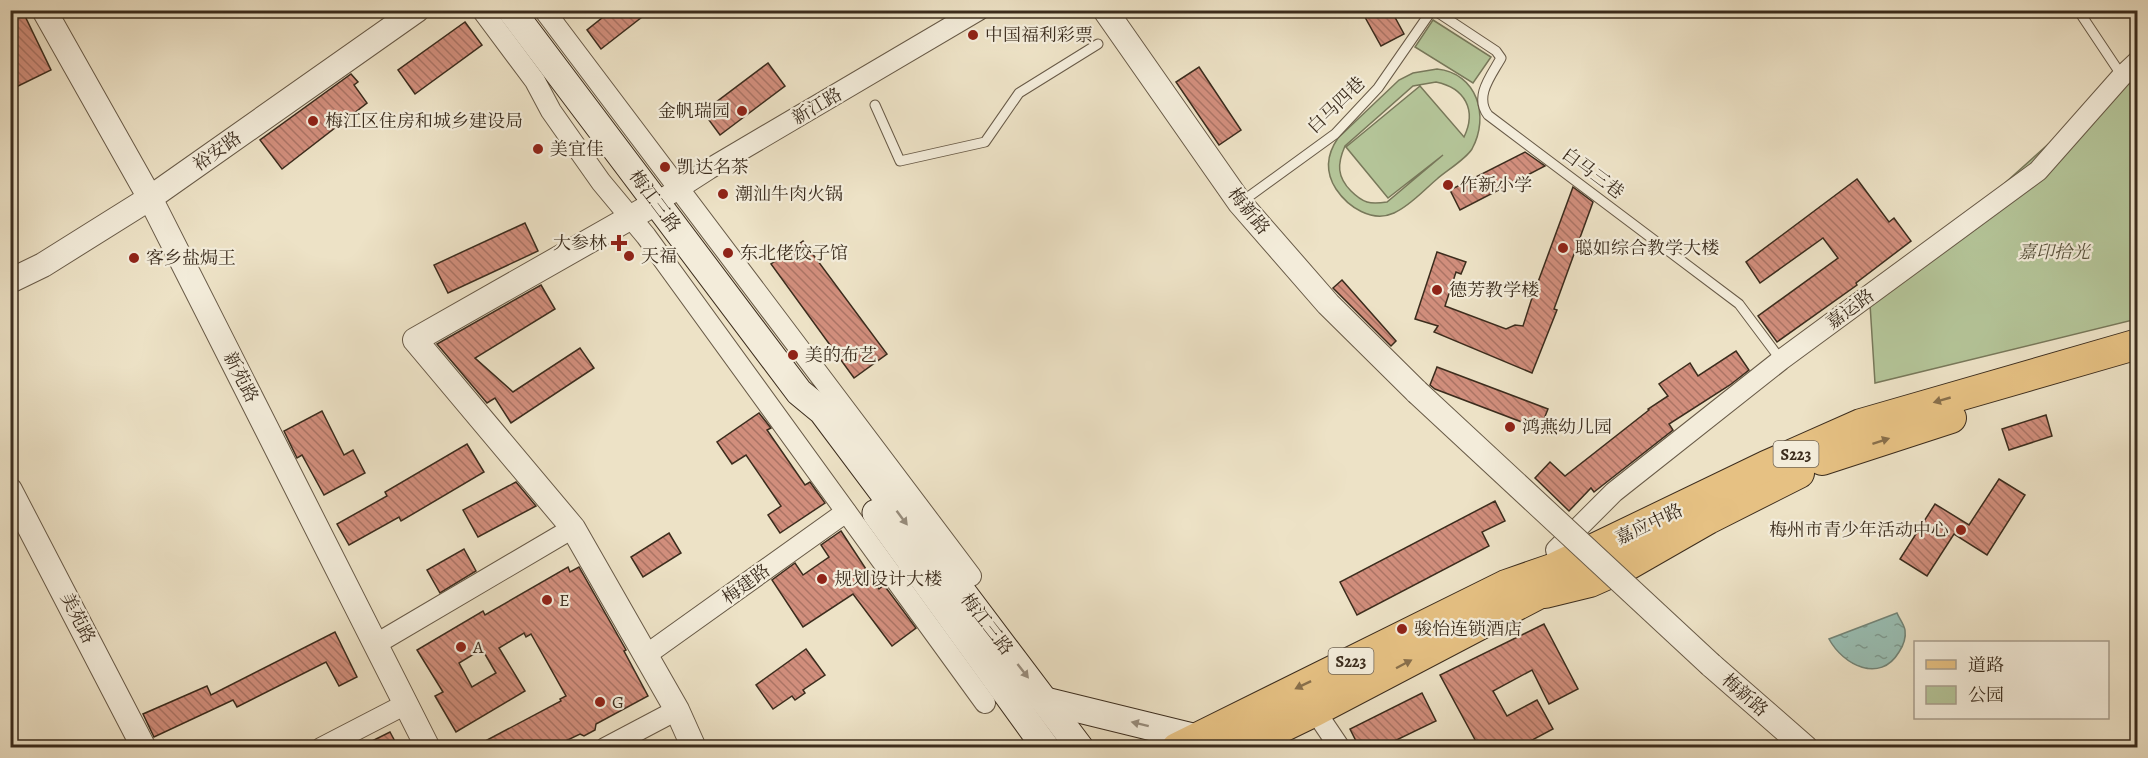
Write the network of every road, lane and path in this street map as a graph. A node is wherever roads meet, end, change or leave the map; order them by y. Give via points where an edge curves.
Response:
1 (45, 10) edge
2 (417, 10) edge
3 (482, 10) edge
4 (511, 10) edge
5 (544, 10) edge
6 (979, 10) edge
7 (1105, 10) edge
8 (1433, 10) edge
9 (2081, 10) edge
10 (1098, 44) dead end
11 (2138, 61) edge
12 (2121, 76) junction
13 (875, 105) dead end
14 (150, 198) junction
15 (1240, 202) junction
16 (656, 203) junction
17 (10, 281) edge
18 (2138, 344) edge
19 (1781, 360) junction
20 (2138, 364) edge
21 (799, 392) junction
22 (1861, 424) junction
23 (10, 490) edge
24 (846, 512) junction
25 (573, 528) junction
26 (1556, 550) junction
27 (971, 576) dead end
28 (1506, 585) junction
29 (376, 644) junction
30 (646, 656) junction
31 (1046, 701) junction
32 (985, 703) dead end
33 (406, 704) junction
34 (1015, 705) junction
35 (677, 710) junction
36 (1315, 711) junction
37 (1187, 743) edge
38 (144, 747) edge
39 (321, 747) edge
40 (428, 747) edge
41 (605, 747) edge
42 (694, 747) edge
43 (1025, 747) edge
44 (1046, 747) edge
45 (1080, 747) edge
46 (1239, 747) edge
47 (1340, 747) edge
48 (1803, 747) edge

1 - 14 street, 新苑路
2 - 14 street, 裕安路
3 - 24 street via 535,81 551,111 601,182 646,236
4 - 16 main road, 梅江三路
5 - 27 street
6 - 16 street, 新江路
7 - 15 street, 梅新路
8 - 15 lane, 白马四巷 via 1378,88 1335,134
8 - 19 lane, 白马三巷 via 1501,58 1481,96 1482,108 1488,115 1739,304
9 - 12 lane
10 - 13 lane via 1019,93 986,142 900,162
11 - 12 street, 嘉运路
12 - 19 street, 嘉运路 via 2038,171
14 - 17 street, 裕安路 via 43,265
14 - 29 street, 新苑路
15 - 48 street, 梅新路, bridge via 1328,304 1417,392
16 - 21 main road, 梅江三路
16 - 25 street via 415,340
18 -> 22 main road, 嘉应中路 / S223
19 - 26 street, 嘉运路 via 1614,492
36 -> 20 main road, S223 via 1534,596 1590,582 1626,566 1826,459 2026,394
21 -> 31 main road, 梅江三路 via 822,411
21 - 34 main road, 梅江三路 via 808,420
22 - 26 main road via 1815,434 1758,456
22 - 28 main road, 嘉应中路 / S223 via 1552,569
23 - 38 street, 美苑路
24 - 30 street, 梅建路
24 - 32 street
25 - 29 street
25 - 30 street
26 - 28 main road
28 -> 37 main road, 嘉应中路 / S223
29 - 33 street, 新苑路
30 - 35 street
37 -> 31 main road
31 - 45 main road, 梅江三路
33 - 39 street
33 - 40 street, 新苑路
34 - 43 main road
34 - 44 main road, 梅江三路
35 - 41 street
35 - 42 street
36 - 46 main road, S223
36 - 47 street

